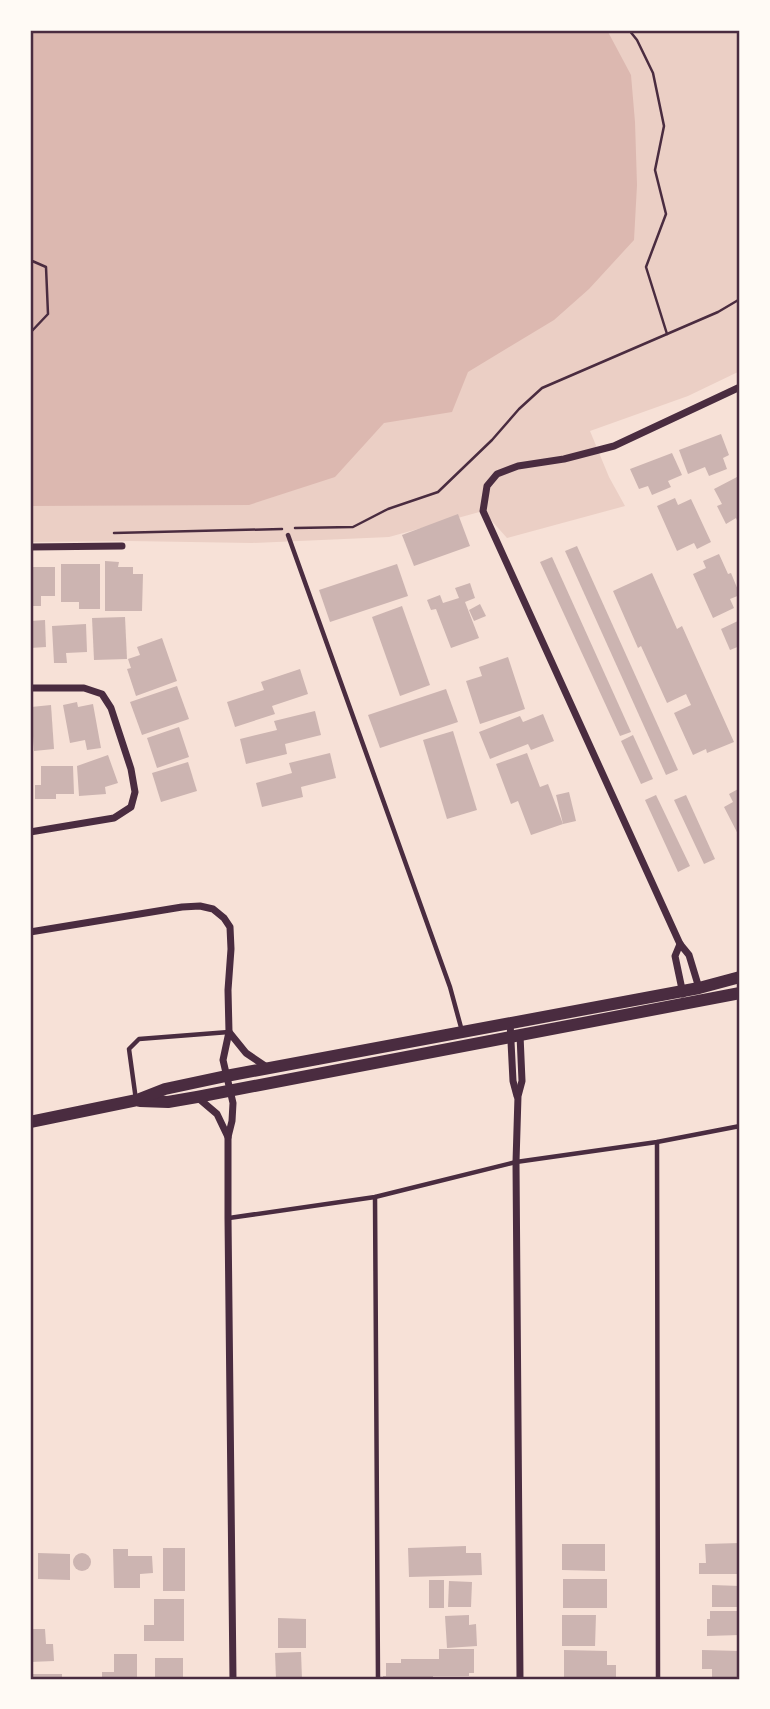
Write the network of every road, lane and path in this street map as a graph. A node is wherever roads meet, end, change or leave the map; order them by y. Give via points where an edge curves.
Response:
1 (629, 30) edge
2 (30, 260) edge
3 (740, 299) edge
4 (30, 333) edge
5 (667, 334) junction
6 (740, 387) edge
7 (108, 534) dead end
8 (288, 535) dead end
9 (122, 546) dead end
10 (30, 547) edge
11 (30, 688) edge
12 (30, 832) edge
13 (30, 932) edge
14 (680, 944) junction
15 (740, 977) edge
16 (740, 993) edge
17 (700, 994) junction
18 (684, 997) junction
19 (514, 1021) junction
20 (229, 1032) junction
21 (462, 1032) junction
22 (515, 1036) junction
23 (268, 1068) junction
24 (226, 1076) junction
25 (229, 1090) junction
26 (197, 1097) junction
27 (136, 1101) junction
28 (30, 1122) edge
29 (740, 1126) edge
30 (228, 1137) junction
31 (657, 1142) junction
32 (516, 1162) junction
33 (375, 1197) junction
34 (228, 1218) junction
35 (233, 1679) edge
36 (378, 1679) edge
37 (520, 1679) edge
38 (658, 1679) edge

1 - 5 path via 653,73 664,126 655,170 666,214 646,267
2 - 4 path via 46,267 48,314
3 - 5 path
5 - 7 path via 542,388 438,492 353,527
6 - 14 street via 614,446 497,474 487,486 484,511
8 - 21 lane
9 - 10 street
11 - 12 street via 84,688 102,694 111,708 135,792 131,807 114,818
13 - 20 street via 182,906 213,909 230,927
14 - 17 street
14 - 18 street via 675,956
15 - 17 main road
16 - 17 main road
17 - 18 main road
18 - 19 main road
18 - 22 main road
19 - 21 main road
19 - 22 street
20 - 23 street via 246,1054
20 - 24 street via 223,1060
20 - 27 lane via 139,1039 130,1049
21 - 23 main road
22 - 25 main road
22 - 32 street via 522,1081
23 - 24 main road
24 - 25 street
24 - 27 main road via 165,1089
25 - 26 main road
25 - 30 street via 233,1103
26 - 27 main road
26 - 30 street via 217,1114
27 - 28 main road
29 - 31 lane
30 - 34 street
31 - 32 lane
31 - 38 lane
32 - 33 lane
32 - 37 street
33 - 34 lane
33 - 36 lane
34 - 35 street

